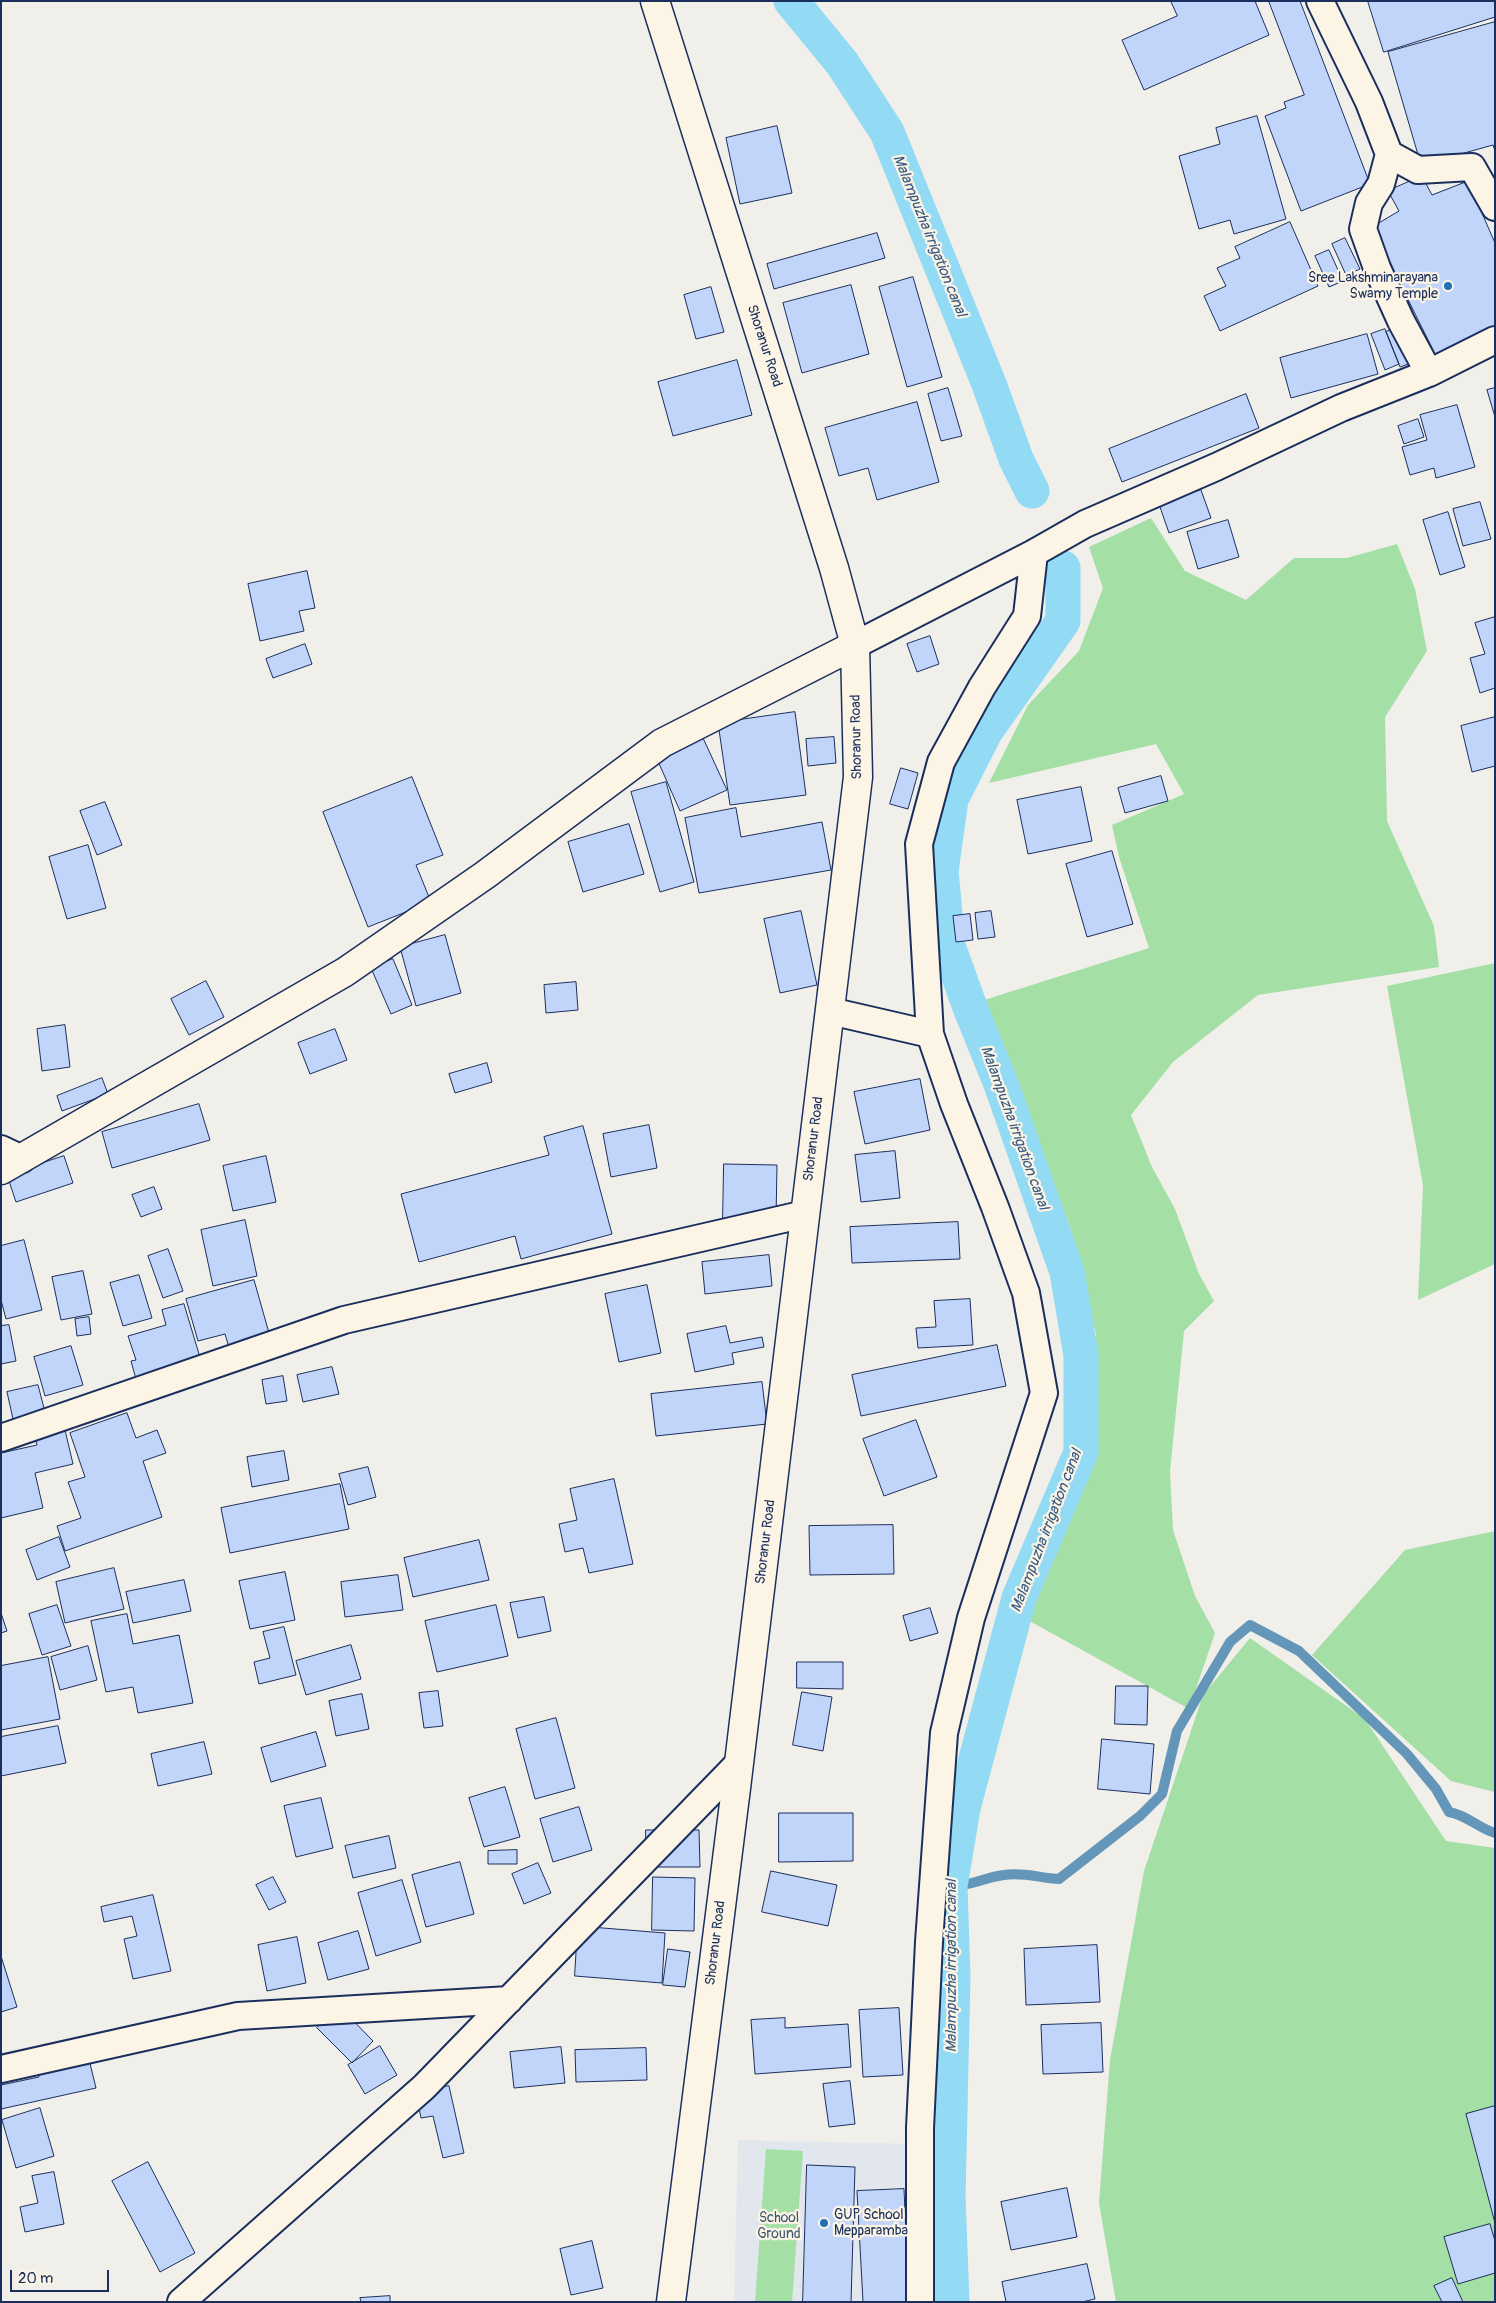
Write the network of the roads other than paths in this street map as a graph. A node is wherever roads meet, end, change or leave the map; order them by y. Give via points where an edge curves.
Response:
1 (656, 1) edge
2 (1320, 1) edge
3 (1389, 154) junction
4 (1495, 207) edge
5 (1495, 340) edge
6 (1429, 373) junction
7 (1034, 553) junction
8 (855, 645) junction
9 (830, 1011) junction
10 (930, 1034) junction
11 (8, 1159) edge
12 (805, 1214) junction
13 (1, 1438) edge
14 (739, 1763) junction
15 (509, 2000) junction
16 (1, 2069) edge
17 (181, 2302) edge
18 (671, 2302) edge
19 (920, 2302) edge

1 - 8 main road, Shoranur Road via 834,568
2 - 3 street via 1369,102
3 - 4 street via 1418,170 1472,166
3 - 6 street via 1363,229 1397,312
5 - 6 street
6 - 7 street via 1340,408 1085,524
7 - 8 street
7 - 10 street via 1027,616 982,687 942,762 919,844
8 - 9 main road, Shoranur Road via 858,777
8 - 11 main road via 662,743 485,875 345,972
9 - 10 street
9 - 12 main road, Shoranur Road
10 - 19 street via 1026,1293 1044,1393 971,1618 944,1733 920,2128
12 - 13 street via 344,1320
12 - 14 main road, Shoranur Road
14 - 15 street
14 - 18 main road, Shoranur Road
15 - 16 street via 238,2016
15 - 17 street via 424,2087

